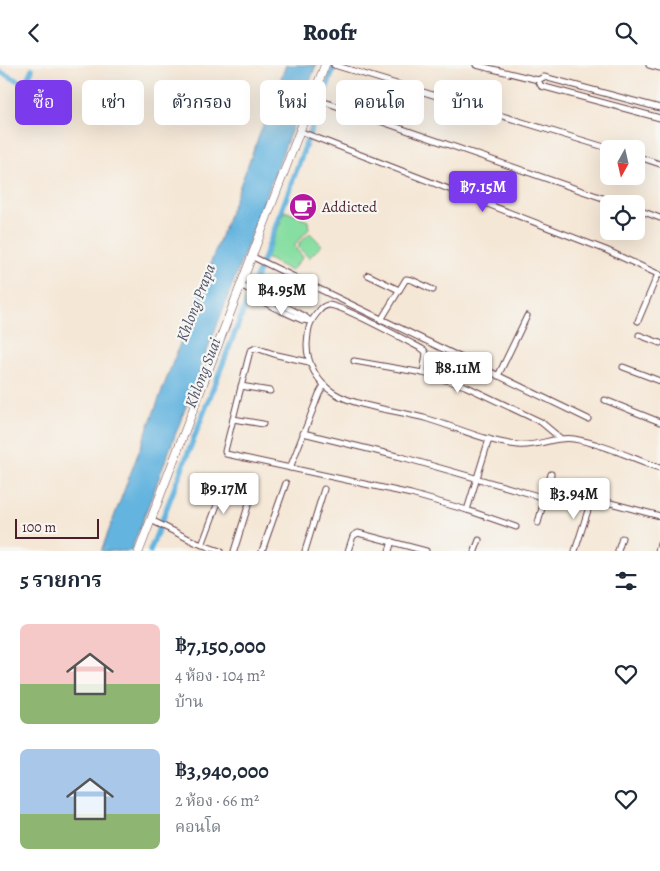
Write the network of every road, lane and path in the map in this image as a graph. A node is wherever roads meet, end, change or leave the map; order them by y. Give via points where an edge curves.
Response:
1 (325, 65) edge
2 (476, 65) edge
3 (649, 65) edge
4 (336, 66) edge
5 (660, 68) edge
6 (321, 80) edge
7 (538, 80) junction
8 (576, 85) junction
9 (574, 95) junction
10 (326, 102) edge
11 (643, 104) junction
12 (660, 108) edge
13 (641, 112) junction
14 (660, 118) edge
15 (305, 125) edge
16 (302, 132) junction
17 (600, 146) edge
18 (645, 159) edge
19 (660, 164) edge
20 (600, 197) edge
21 (645, 212) edge
22 (660, 218) edge
23 (255, 258) junction
24 (659, 274) edge
25 (368, 275) dead end
26 (245, 287) junction
27 (399, 290) junction
28 (433, 290) dead end
29 (527, 316) dead end
30 (382, 320) junction
31 (310, 321) junction
32 (638, 321) dead end
33 (639, 335) dead end
34 (660, 343) edge
35 (354, 361) dead end
36 (309, 362) junction
37 (622, 367) dead end
38 (424, 373) junction
39 (498, 376) junction
40 (660, 381) edge
41 (324, 385) junction
42 (241, 386) junction
43 (270, 391) dead end
44 (604, 400) dead end
45 (233, 419) junction
46 (588, 419) dead end
47 (660, 422) edge
48 (263, 424) dead end
49 (303, 433) junction
50 (489, 439) junction
51 (560, 439) junction
52 (290, 468) junction
53 (660, 468) edge
54 (551, 474) dead end
55 (477, 479) junction
56 (232, 481) dead end
57 (286, 483) dead end
58 (254, 487) dead end
59 (324, 489) dead end
60 (545, 498) junction
61 (468, 510) junction
62 (660, 516) edge
63 (152, 521) junction
64 (538, 523) dead end
65 (516, 527) dead end
66 (622, 538) dead end
67 (479, 540) dead end
68 (392, 541) junction
69 (660, 544) edge
70 (202, 545) junction
71 (139, 551) edge
72 (220, 551) edge
73 (234, 551) edge
74 (262, 551) edge
75 (305, 551) edge
76 (348, 551) edge
77 (388, 551) edge
78 (426, 551) edge
79 (475, 551) edge
80 (576, 551) edge
81 (618, 551) edge
82 (658, 551) edge

1 - 6 main road
2 - 7 street
3 - 5 street
4 - 17 street
7 - 8 street via 543,77
7 - 9 street via 541,86
8 - 9 street
8 - 11 street
9 - 13 street
10 - 20 street
11 - 12 street
11 - 13 street
13 - 14 street
15 - 16 main road
16 - 23 main road
16 - 24 street via 606,250
18 - 19 street
21 - 22 street
23 - 26 main road
23 - 30 street
24 - 32 street
25 - 27 street
26 - 31 street
26 - 63 main road
27 - 28 street via 408,279
27 - 30 street
29 - 39 street
30 - 39 street
31 - 36 street
31 - 38 street via 328,305 359,317 424,350
33 - 34 street
35 - 38 street
36 - 41 street
36 - 42 street via 253,348
37 - 40 street
38 - 51 street via 465,385 540,421
39 - 46 street
41 - 49 street
41 - 50 street via 347,399 428,419
42 - 43 street
42 - 45 street
44 - 47 street
45 - 48 street
45 - 52 street via 226,454
49 - 52 street
49 - 55 street
50 - 51 street via 534,445
50 - 55 street
51 - 53 street via 597,445
52 - 61 street
54 - 60 street
55 - 60 street
55 - 61 street
56 - 70 street via 220,497
57 - 74 street
58 - 73 street
59 - 75 street
60 - 64 street
61 - 65 street
62 - 80 street via 594,501 590,504
63 - 70 street
63 - 71 main road
66 - 81 street
67 - 79 street
68 - 76 street via 358,533 353,536
68 - 77 street
68 - 78 street
69 - 82 street
70 - 72 street

